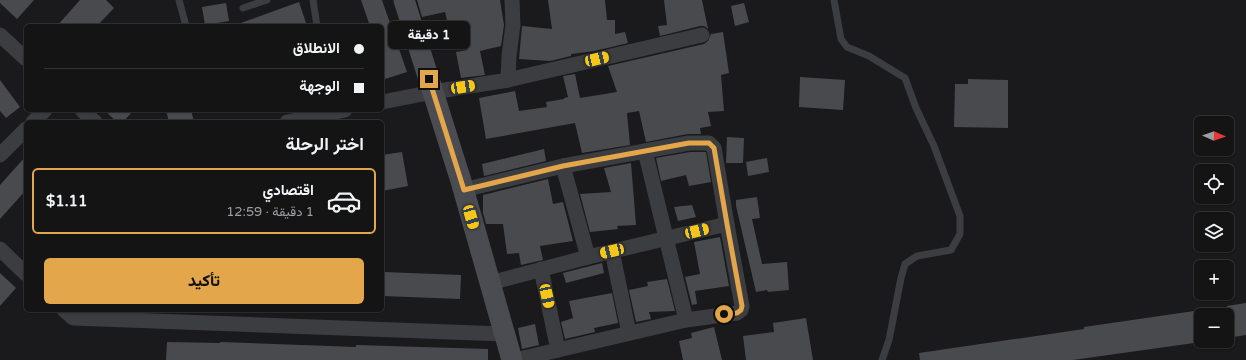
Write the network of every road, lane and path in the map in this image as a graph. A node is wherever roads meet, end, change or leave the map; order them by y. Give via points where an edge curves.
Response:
1 (179, 0) edge
2 (267, 0) edge
3 (313, 0) edge
4 (404, 0) edge
5 (512, 0) edge
6 (834, 0) edge
7 (243, 8) dead end
8 (185, 24) edge
9 (317, 24) edge
10 (0, 35) edge
11 (702, 35) dead end
12 (24, 57) edge
13 (508, 80) junction
14 (433, 92) junction
15 (384, 102) edge
16 (43, 112) edge
17 (84, 112) edge
18 (335, 112) edge
19 (35, 120) edge
20 (93, 120) edge
21 (297, 120) edge
22 (24, 131) edge
23 (645, 151) junction
24 (0, 155) edge
25 (563, 166) junction
26 (464, 190) junction
27 (727, 224) junction
28 (667, 238) junction
29 (0, 249) edge
30 (612, 251) junction
31 (588, 257) junction
32 (541, 269) junction
33 (24, 272) edge
34 (490, 283) junction
35 (66, 312) edge
36 (686, 320) junction
37 (629, 333) junction
38 (504, 334) junction
39 (558, 350) junction
40 (513, 360) edge
41 (882, 360) edge

1 - 8 lane
2 - 7 lane
3 - 9 lane
4 - 14 main road
5 - 13 street via 514,26
6 - 41 lane via 841,39 847,46 905,78 960,216 960,234 951,250 917,256 905,264 889,340
10 - 12 street
11 - 13 street
13 - 14 street
14 - 15 street
14 - 26 main road
16 - 19 street
17 - 20 street
18 - 21 street
22 - 24 street
23 - 25 street
23 - 27 street via 689,143 709,143 714,148
23 - 28 street
25 - 26 street
25 - 31 street
26 - 34 main road
27 - 28 street
27 - 36 street via 741,310 737,313
28 - 30 street
28 - 36 street
29 - 33 street
30 - 31 street
30 - 37 street
31 - 32 street
32 - 34 street
32 - 39 street
34 - 38 main road
35 - 38 street via 72,318
36 - 37 street
37 - 39 street
38 - 40 main road
39 - 40 street

